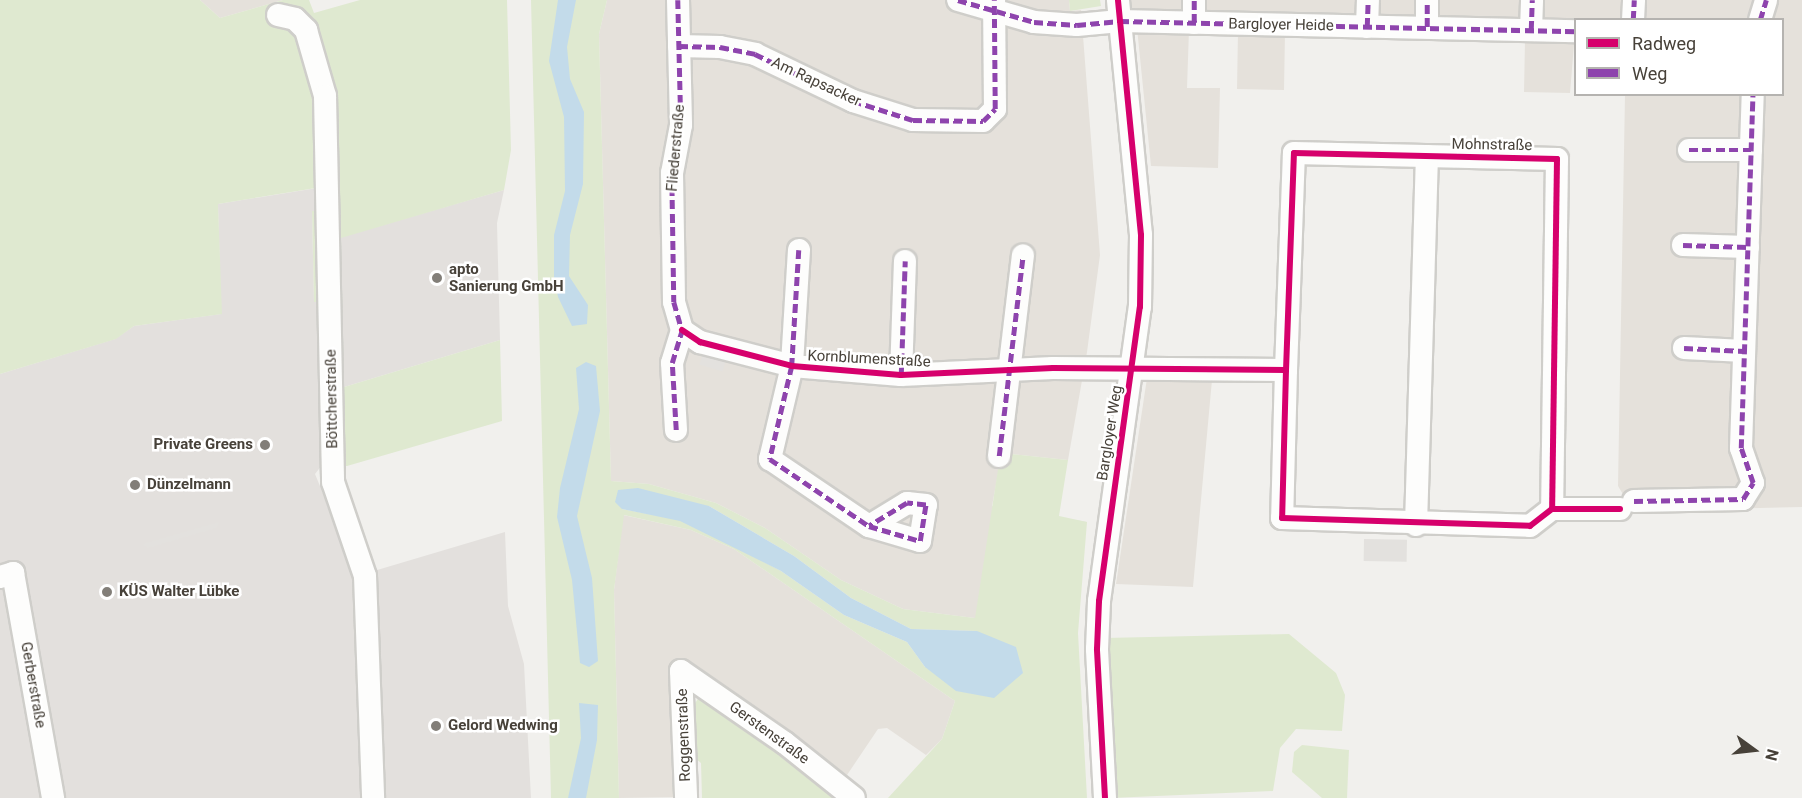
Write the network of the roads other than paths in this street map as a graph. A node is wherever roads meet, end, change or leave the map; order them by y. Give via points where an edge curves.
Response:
1 (678, 0) edge
2 (958, 0) edge
3 (1194, 0) edge
4 (1368, 0) edge
5 (1427, 0) edge
6 (1532, 0) edge
7 (1634, 0) edge
8 (1766, 0) edge
9 (993, 6) edge
10 (1119, 11) edge
11 (278, 15) dead end
12 (1633, 18) edge
13 (1761, 18) edge
14 (1194, 23) junction
15 (1367, 27) junction
16 (1426, 27) junction
17 (1531, 30) junction
18 (1574, 31) edge
19 (679, 46) junction
20 (1753, 96) edge
21 (1689, 150) dead end
22 (1751, 150) junction
23 (1427, 156) junction
24 (1683, 245) dead end
25 (1748, 247) junction
26 (799, 250) dead end
27 (1023, 255) dead end
28 (904, 261) dead end
29 (682, 330) junction
30 (1684, 348) dead end
31 (1744, 351) junction
32 (792, 366) junction
33 (1132, 370) junction
34 (1286, 370) junction
35 (1008, 371) junction
36 (901, 375) junction
37 (676, 430) dead end
38 (999, 456) dead end
39 (1552, 509) junction
40 (1416, 525) junction
41 (869, 526) dead end
42 (6, 575) edge
43 (681, 671) joint
44 (53, 798) edge
45 (373, 798) edge
46 (686, 798) edge
47 (854, 798) edge
48 (1105, 798) edge

1 - 19 street, Fliederstraße
2 - 9 street
3 - 14 street
4 - 15 street
5 - 16 street
6 - 17 street
7 - 12 street
8 - 13 street
9 - 10 street via 1034,22 1077,25
9 - 19 street, Am Rapsacker via 995,109 983,121 913,120 853,101 755,54 720,47
10 - 14 street, Bargloyer Heide
10 - 33 street, Bargloyer Weg via 1141,235 1140,307
11 - 45 street, Böttcherstraße via 295,19 306,30 325,96 333,482 365,576
14 - 15 street, Bargloyer Heide
15 - 16 street, Bargloyer Heide
16 - 17 street, Bargloyer Heide
17 - 18 street, Bargloyer Heide
19 - 29 street, Fliederstraße via 681,125 672,173 674,303
20 - 22 street
21 - 22 street
22 - 25 street
23 - 34 street, Mohnstraße via 1294,153
23 - 39 street, Mohnstraße via 1557,159
23 - 40 street
24 - 25 street
25 - 31 street
26 - 32 street, Kornblumenstraße
27 - 35 street
28 - 36 street, Kornblumenstraße
29 - 32 street, Kornblumenstraße via 700,342
29 - 37 street via 672,363
30 - 31 street
31 - 39 street via 1741,448 1753,483 1743,499
32 - 36 street, Kornblumenstraße
32 - 41 street, Kornblumenstraße via 770,459
33 - 34 street
33 - 35 street, Kornblumenstraße
33 - 48 street, Bargloyer Weg via 1099,601 1097,649
34 - 40 street, Mohnstraße via 1282,518
35 - 36 street, Kornblumenstraße
35 - 38 street
39 - 40 street, Mohnstraße via 1530,526
42 - 44 street, Gerberstraße
43 - 46 street, Roggenstraße
43 - 47 street, Gerstenstraße via 785,743

